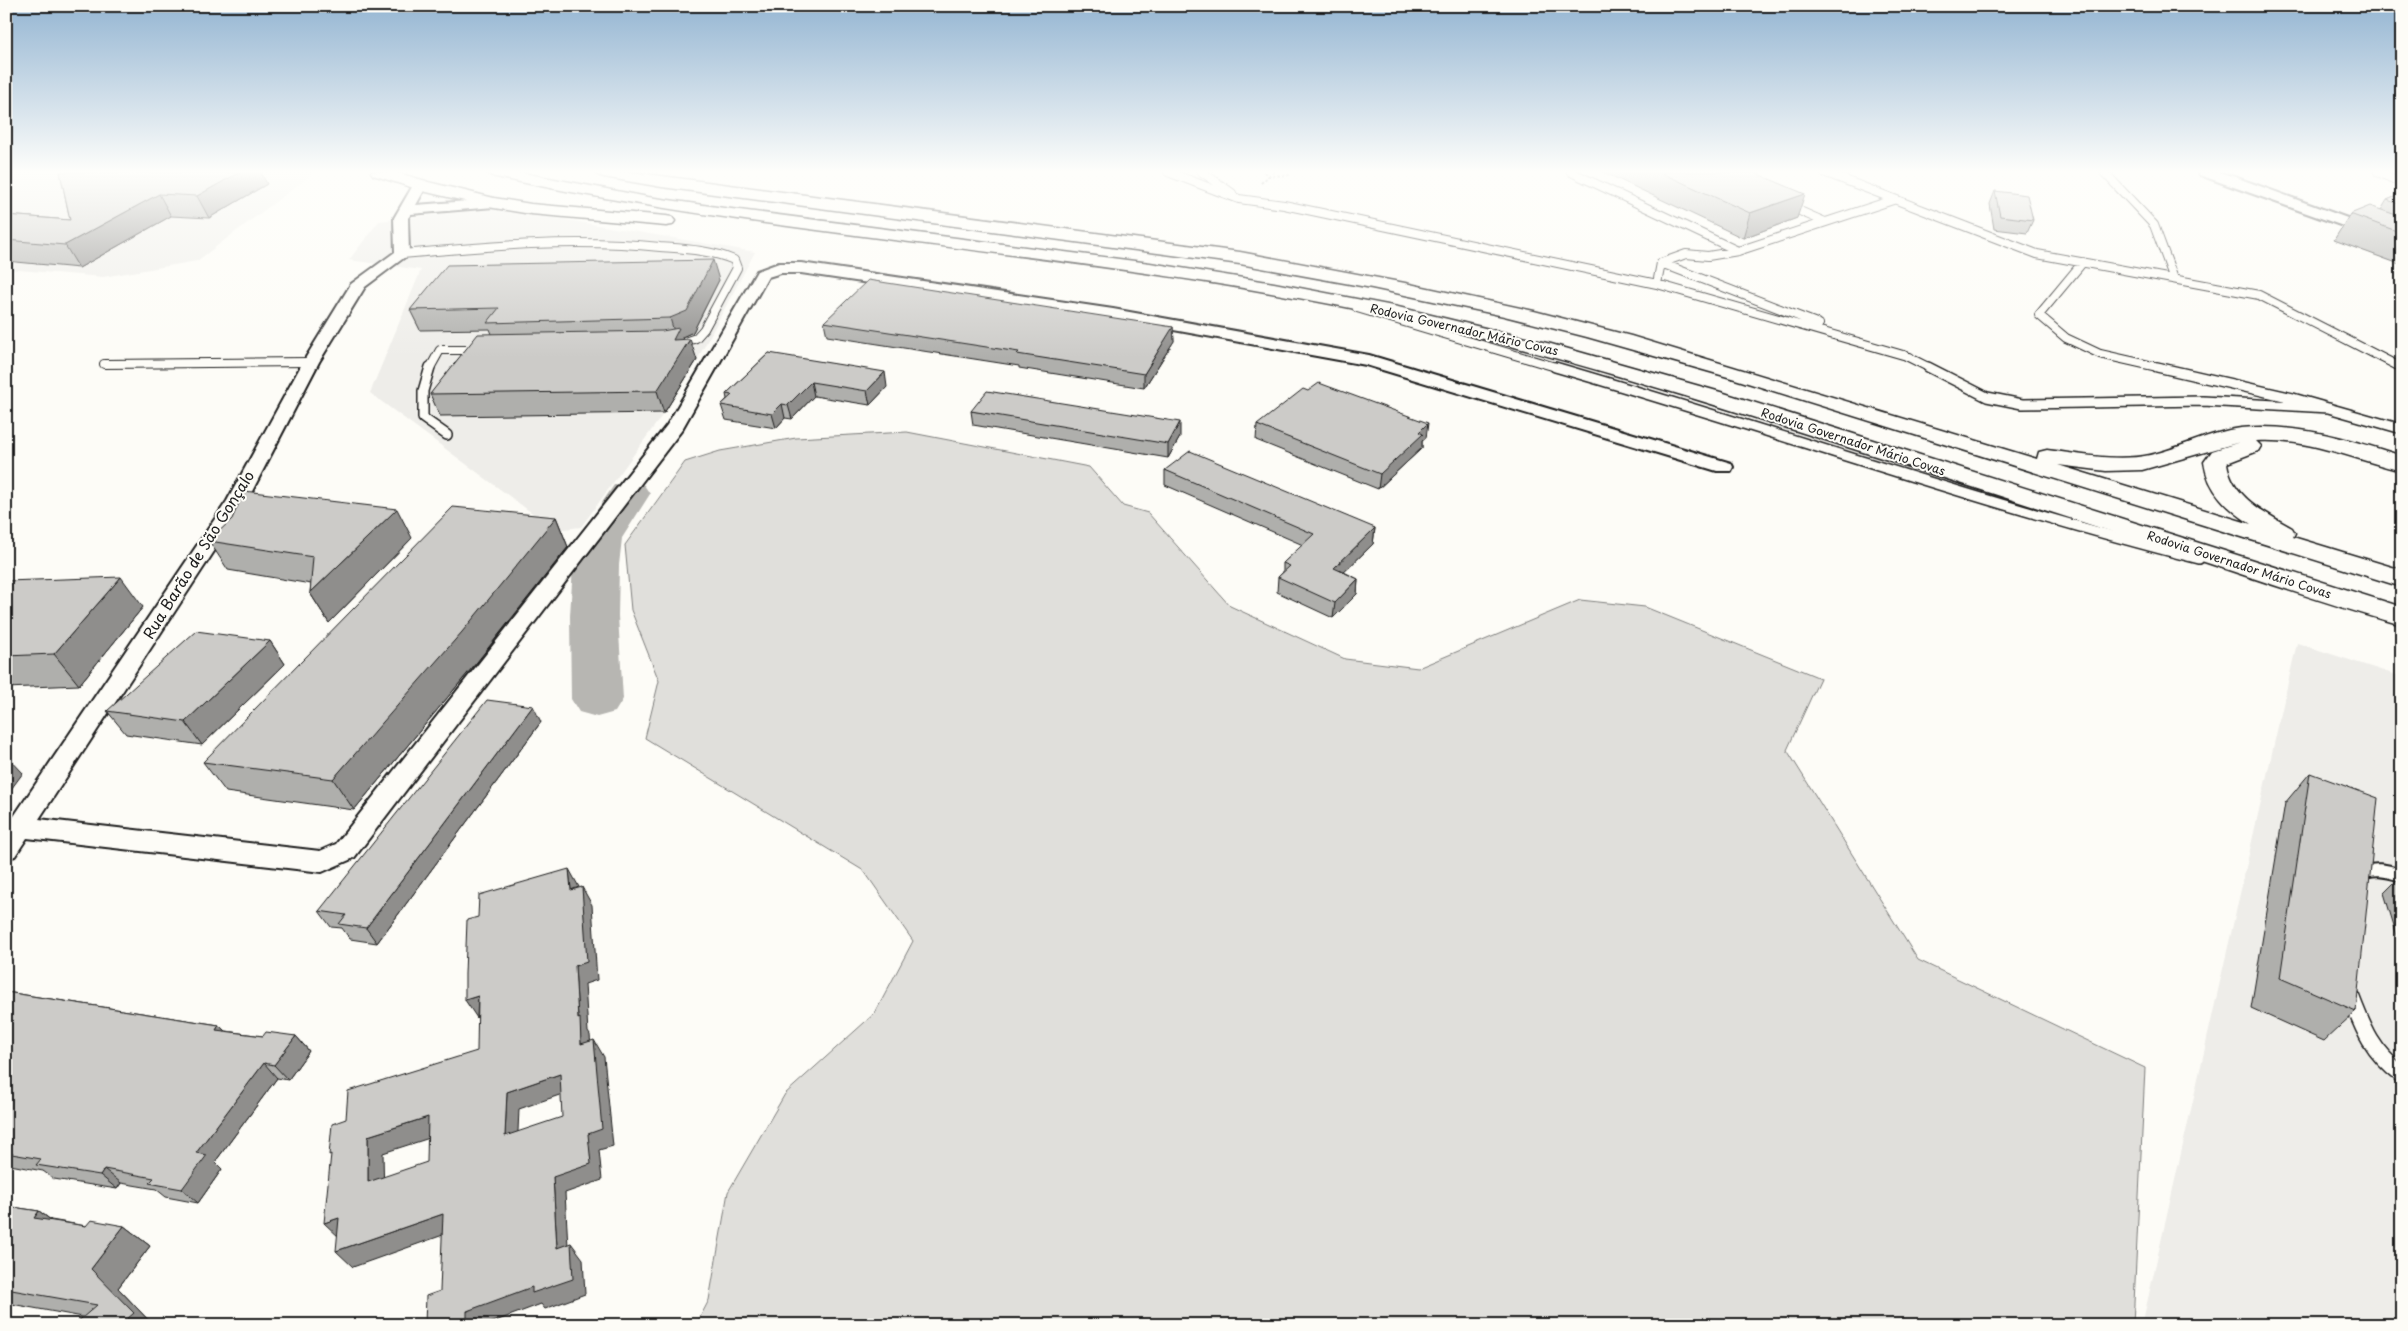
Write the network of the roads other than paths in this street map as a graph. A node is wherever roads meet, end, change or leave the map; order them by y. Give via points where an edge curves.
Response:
1 (401, 234) edge
2 (875, 234) edge
3 (1054, 234) edge
4 (1418, 234) edge
5 (1702, 234) edge
6 (1788, 234) edge
7 (1984, 234) edge
8 (2157, 234) edge
9 (2375, 234) edge
10 (2402, 243) edge
11 (1738, 251) junction
12 (402, 254) junction
13 (2083, 262) junction
14 (1661, 263) junction
15 (2174, 279) junction
16 (1657, 284) junction
17 (668, 346) edge
18 (490, 349) edge
19 (1910, 357) junction
20 (311, 362) junction
21 (104, 364) dead end
22 (2402, 368) edge
23 (2329, 408) junction
24 (2402, 430) edge
25 (446, 436) dead end
26 (1996, 453) junction
27 (2402, 464) edge
28 (1724, 467) dead end
29 (2402, 474) edge
30 (2319, 554) junction
31 (2402, 580) edge
32 (2402, 616) edge
33 (21, 827) junction
34 (6, 849) edge
35 (2402, 875) edge
36 (2354, 890) edge
37 (2350, 985) edge
38 (2402, 1076) edge

1 - 12 street
2 - 32 main road, Rodovia Governador Mário Covas via 1106,262 1437,321 1604,364 1716,398
3 - 26 main road, Rodovia Governador Mário Covas via 1308,270 1504,310 1640,345
4 - 16 lane
5 - 11 lane
6 - 11 lane
7 - 13 lane via 2037,254
8 - 15 lane
9 - 10 street
11 - 14 lane via 1708,256 1686,254
12 - 17 lane via 478,246 617,242 711,252 734,260 737,268 704,329 686,343
12 - 20 street, Rua Barão de São Gonçalo via 359,284
13 - 15 lane
13 - 23 lane via 2039,315 2066,338 2100,354
14 - 16 lane
14 - 19 lane
15 - 22 lane via 2259,295
16 - 19 lane
18 - 25 lane via 440,350 430,364 421,396 423,418
19 - 23 lane via 1987,397 2022,404 2203,401
20 - 21 lane
20 - 33 street, Rua Barão de São Gonçalo via 237,501
23 - 24 lane
26 - 27 main road via 2142,463 2232,437 2259,434 2318,439
26 - 30 main road, Rodovia Governador Mário Covas
28 - 33 street via 1369,360 1113,314 801,268 779,268 762,274 675,427 345,851 322,862
29 - 30 main road via 2341,453 2304,445 2262,444 2220,456 2215,462 2215,469 2219,482 2230,496 2252,514
30 - 31 main road, Rodovia Governador Mário Covas
33 - 34 street, Rua Barão de São Gonçalo
35 - 36 lane via 2384,870 2365,871 2354,881
37 - 38 lane via 2350,995 2369,1045

